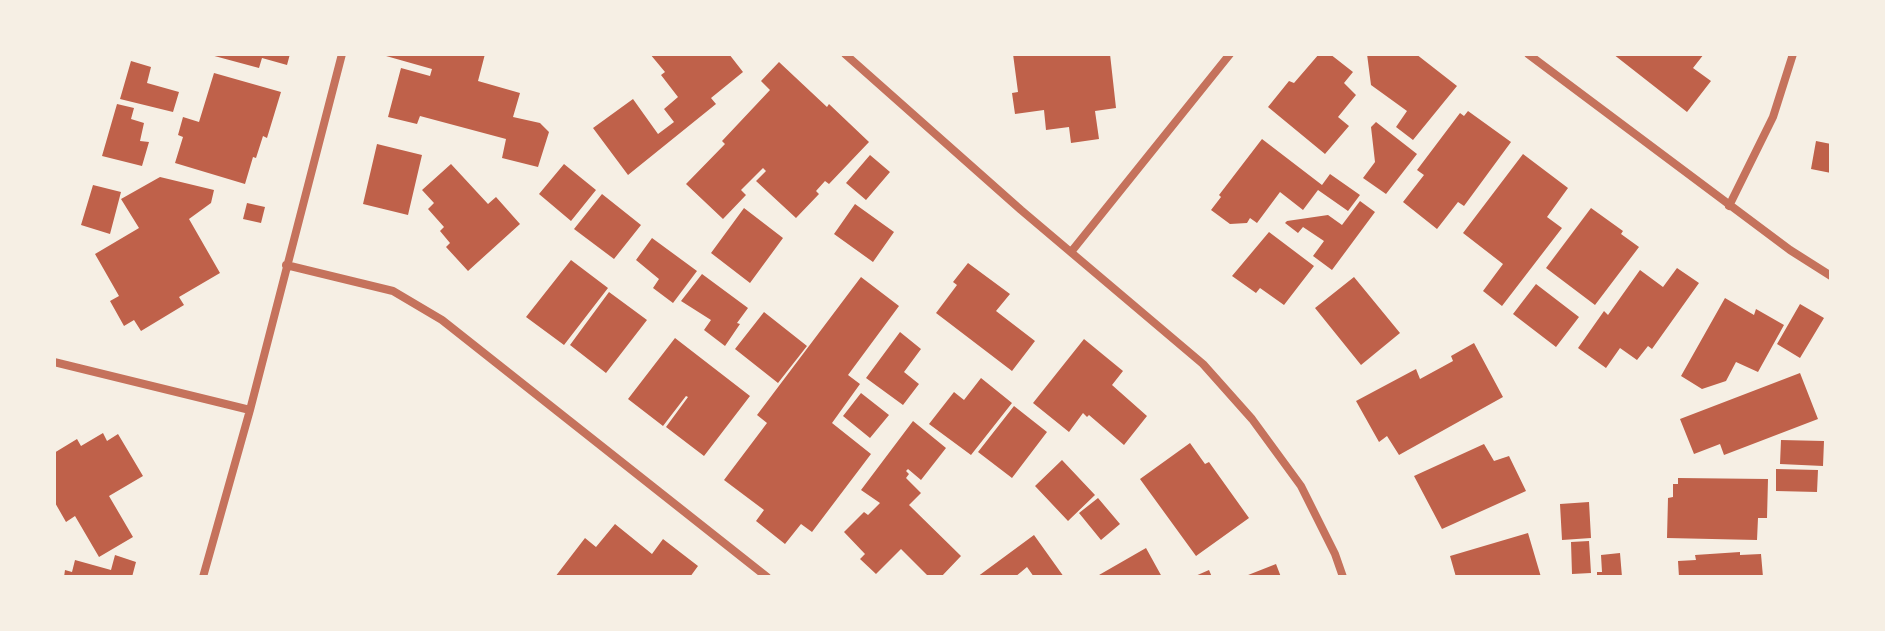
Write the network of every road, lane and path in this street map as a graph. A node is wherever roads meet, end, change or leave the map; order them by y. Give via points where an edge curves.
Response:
1 (342, 54) edge
2 (845, 54) edge
3 (1230, 54) edge
4 (1528, 54) edge
5 (1793, 54) edge
6 (1729, 206) junction
7 (1071, 252) junction
8 (286, 265) junction
9 (1831, 276) edge
10 (54, 362) edge
11 (250, 410) junction
12 (203, 577) edge
13 (767, 577) edge
14 (1343, 577) edge

1 - 8 street
2 - 7 street
3 - 7 street
4 - 6 street
5 - 6 street via 1773,117
6 - 9 street
7 - 14 street via 1203,364 1252,419 1301,486
8 - 11 street
8 - 13 street via 393,291 442,320
10 - 11 street
11 - 12 street

